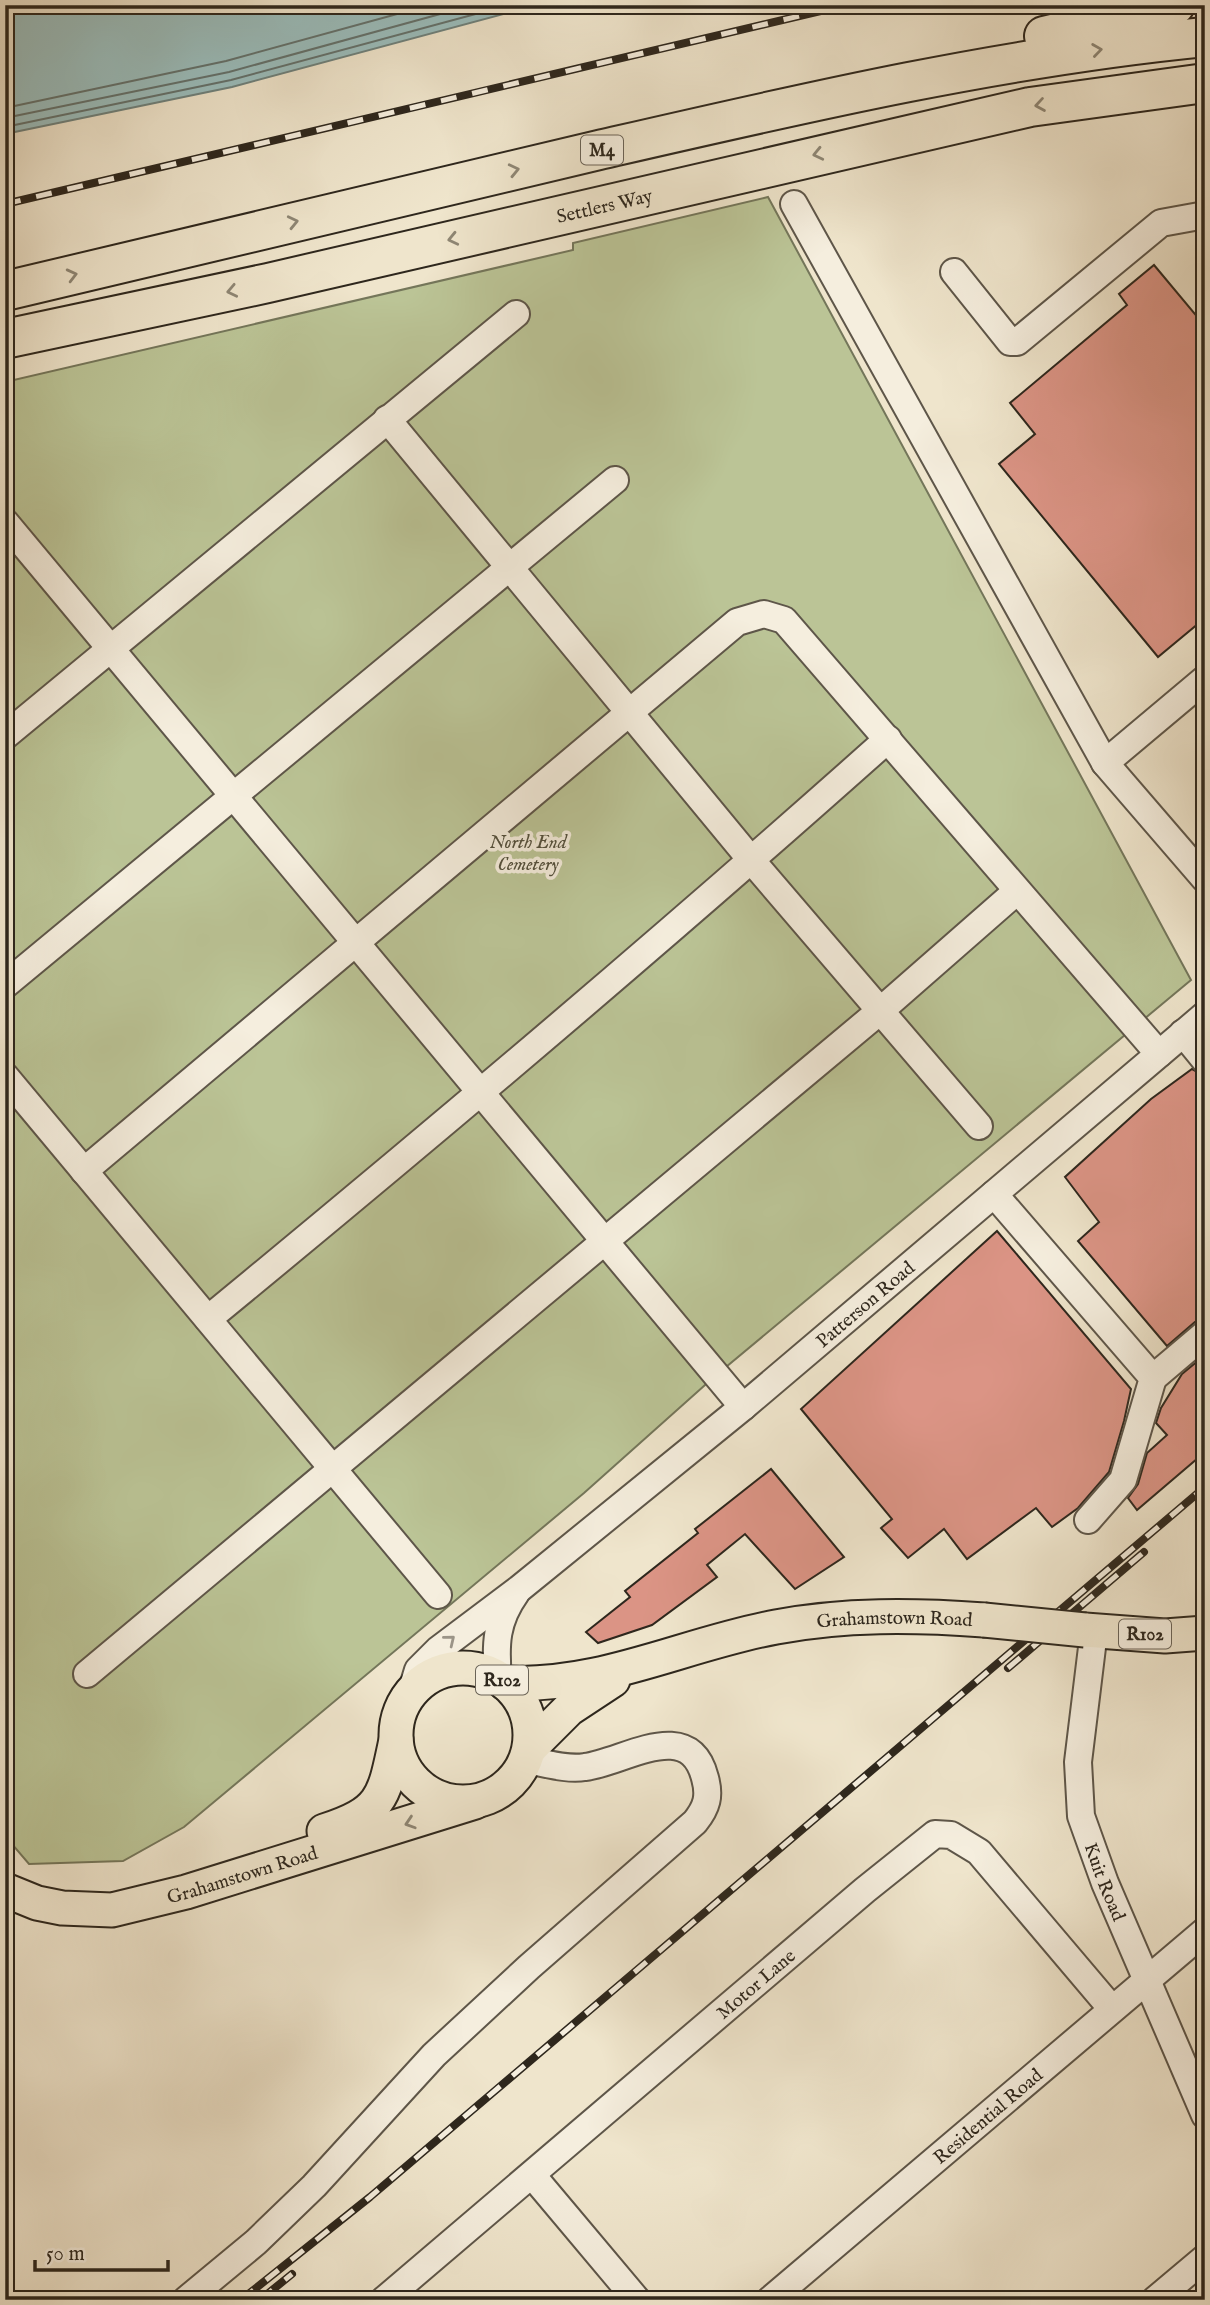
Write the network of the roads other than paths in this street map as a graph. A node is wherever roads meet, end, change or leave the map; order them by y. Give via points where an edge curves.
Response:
1 (1175, 5) edge
2 (1205, 37) edge
3 (1205, 83) edge
4 (1132, 91) junction
5 (1205, 107) edge
6 (765, 112) junction
7 (794, 205) dead end
8 (1205, 215) edge
9 (954, 272) dead end
10 (5, 292) edge
11 (516, 314) dead end
12 (5, 340) edge
13 (387, 419) junction
14 (615, 480) dead end
15 (5, 522) edge
16 (510, 566) junction
17 (110, 650) junction
18 (1205, 679) edge
19 (628, 713) junction
20 (5, 736) edge
21 (888, 740) junction
22 (1105, 763) junction
23 (231, 796) junction
24 (752, 861) junction
25 (1205, 879) edge
26 (1017, 891) junction
27 (356, 942) junction
28 (5, 985) edge
29 (880, 1011) junction
30 (1205, 1015) edge
31 (1183, 1033) junction
32 (1159, 1054) junction
33 (1205, 1059) edge
34 (5, 1076) edge
35 (482, 1092) junction
36 (979, 1126) dead end
37 (84, 1171) junction
38 (994, 1194) junction
39 (605, 1239) junction
40 (208, 1319) junction
41 (1205, 1334) edge
42 (1153, 1378) junction
43 (743, 1406) junction
44 (331, 1467) junction
45 (1088, 1520) dead end
46 (519, 1588) junction
47 (438, 1595) dead end
48 (1089, 1630) junction
49 (1205, 1633) edge
50 (632, 1667) junction
51 (87, 1674) dead end
52 (502, 1680) junction
53 (411, 1693) junction
54 (396, 1740) junction
55 (528, 1754) junction
56 (475, 1802) junction
57 (5, 1870) edge
58 (5, 1890) edge
59 (1205, 1931) edge
60 (1147, 1979) junction
61 (1112, 2009) junction
62 (1205, 2115) edge
63 (532, 2175) junction
64 (1205, 2258) edge
65 (186, 2300) edge
66 (384, 2300) edge
67 (637, 2300) edge
68 (770, 2300) edge
69 (1155, 2300) edge

1 - 6 highway
6 -> 2 highway, M4 via 1048,57
3 - 4 highway, Settlers Way
4 - 5 highway via 1151,107
4 -> 12 highway, Settlers Way via 1030,107 869,142
10 -> 6 highway, M4
7 - 22 street
8 - 9 street via 1161,223 1017,342 1010,342
11 - 13 street
13 - 16 street
13 - 17 street
14 - 16 street
15 - 17 street
16 - 19 street
16 - 23 street
17 - 20 street
17 - 23 street
18 - 22 street
19 - 21 street via 737,622 764,614 784,620
19 - 24 street
19 - 27 street
21 - 24 street
21 - 26 street
22 - 25 street
23 - 27 street
23 - 28 street
24 - 29 street
24 - 35 street
26 - 29 street
26 - 32 street
27 - 35 street
27 - 37 street
29 - 36 street
29 - 39 street
30 - 31 street, Patterson Road
31 - 32 street, Patterson Road
31 - 33 street
32 - 38 street, Patterson Road
34 - 37 street
35 - 39 street
35 - 40 street
37 - 40 street
38 - 42 street
38 - 43 street, Patterson Road
39 - 43 street
39 - 44 street
40 - 44 street
41 - 42 street
42 - 45 street via 1123,1480
43 - 46 street, Patterson Road
44 - 47 street
44 - 51 street
46 - 52 street, Patterson Road via 499,1623 496,1640
53 -> 46 street, Patterson Road via 423,1663
48 - 49 main road, Grahamstown Road / R102 via 1165,1636
48 - 50 main road, Grahamstown Road / R102, bridge via 915,1616 836,1618 774,1627
48 - 60 street, Kuit Road via 1078,1762 1081,1816
50 - 52 main road, Grahamstown Road / R102 via 551,1684
50 - 55 main road, Grahamstown Road / R102 via 569,1709
52 - 53 main road, Grahamstown Road / R102 via 481,1670 461,1668 442,1671
52 - 55 main road, R102 via 521,1701 530,1724
53 - 54 main road, Grahamstown Road via 399,1715
54 - 56 main road via 405,1769 424,1791 452,1802
54 - 57 main road, Grahamstown Road via 383,1794 361,1816 345,1824 153,1884 101,1893 54,1889
55 - 56 main road, Grahamstown Road / R102 via 514,1780 497,1794
55 - 65 street via 582,1768 643,1749 675,1746 696,1758 709,1792 706,1807 695,1822 434,2055 314,2186
56 -> 58 main road, Grahamstown Road / R102 via 186,1892 111,1910 62,1908
59 - 60 street, Residential Road
60 - 61 street, Residential Road
60 - 62 street, Kuit Road
61 - 63 street, Motor Lane via 979,1852 951,1835 935,1835
61 - 68 street, Residential Road
63 - 66 street, Motor Lane
63 - 67 street
64 - 69 street

